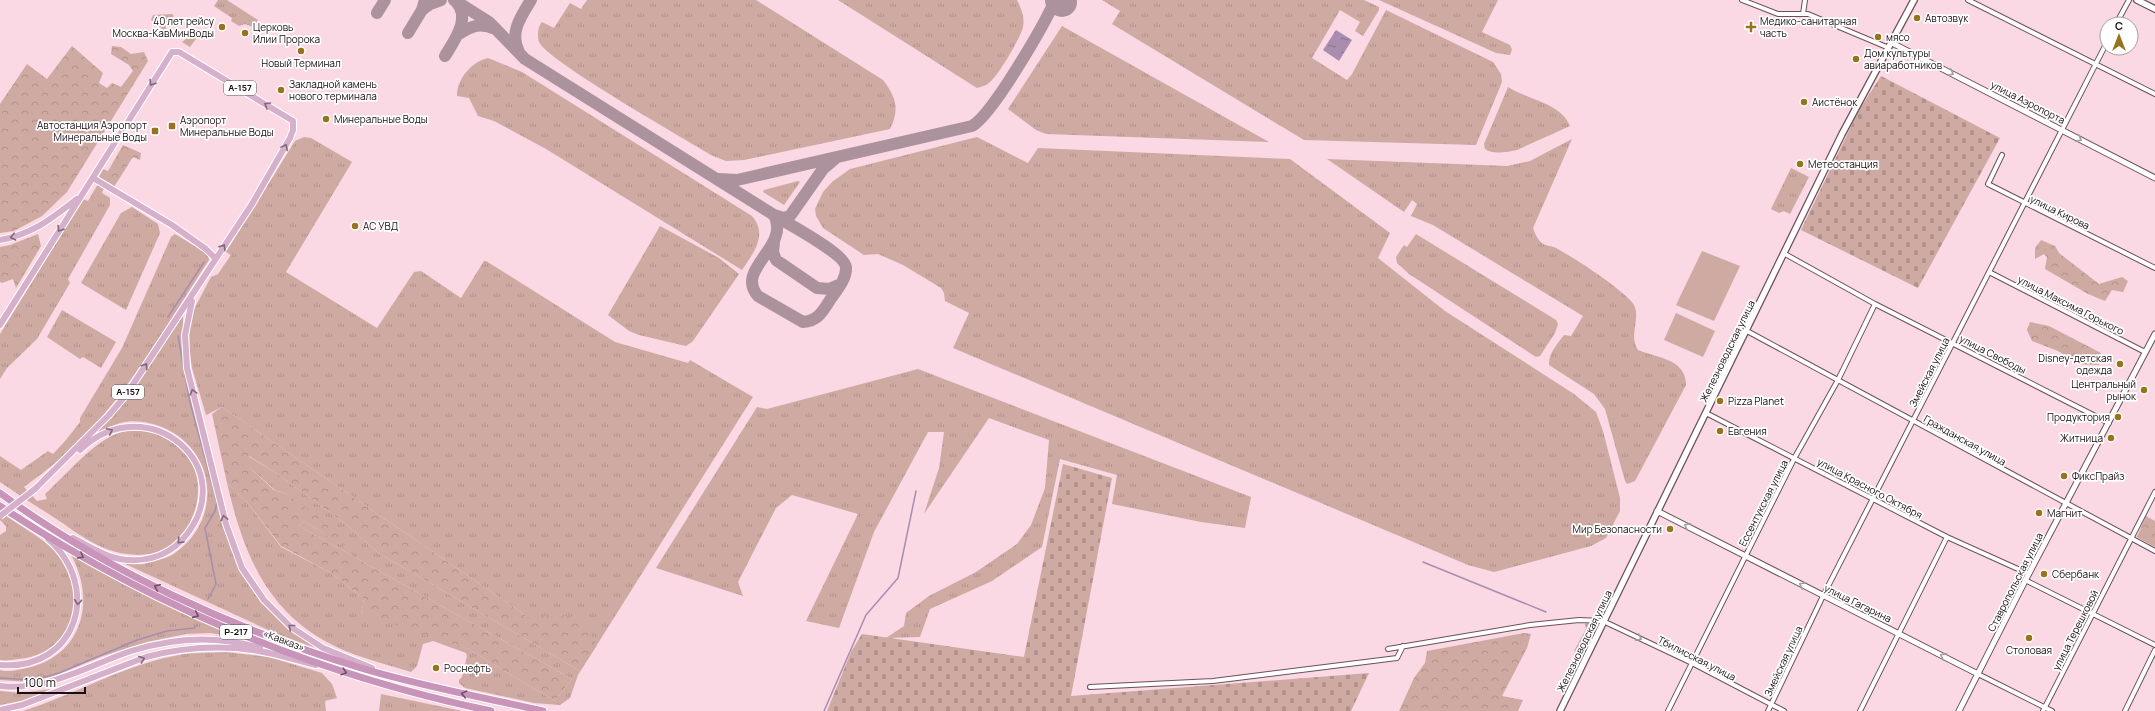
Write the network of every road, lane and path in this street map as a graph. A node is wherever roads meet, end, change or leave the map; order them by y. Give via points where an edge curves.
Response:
1 (1742, 0) edge
2 (1805, 0) edge
3 (1914, 0) edge
4 (1968, 0) edge
5 (2129, 0) edge
6 (2137, 0) edge
7 (2155, 9) edge
8 (1803, 14) junction
9 (2120, 16) edge
10 (1890, 45) junction
11 (2099, 56) edge
12 (2095, 64) junction
13 (2155, 94) edge
14 (2062, 130) junction
15 (2002, 155) dead end
16 (93, 178) junction
17 (2155, 178) edge
18 (81, 196) junction
19 (2024, 203) junction
20 (0, 240) edge
21 (1784, 254) junction
22 (216, 259) junction
23 (2155, 268) edge
24 (1989, 272) junction
25 (195, 292) junction
26 (1875, 304) junction
27 (0, 325) edge
28 (1747, 331) junction
29 (2155, 334) edge
30 (1953, 343) junction
31 (2146, 352) junction
32 (1838, 380) junction
33 (1706, 412) junction
34 (1914, 421) junction
35 (2109, 423) junction
36 (1795, 457) junction
37 (45, 479) junction
38 (2155, 492) edge
39 (0, 493) edge
40 (1873, 498) junction
41 (2066, 504) junction
42 (0, 506) edge
43 (1657, 511) junction
44 (0, 516) edge
45 (42, 534) junction
46 (62, 534) junction
47 (1947, 537) junction
48 (2130, 538) junction
49 (2155, 551) edge
50 (1746, 555) junction
51 (2029, 574) junction
52 (2025, 580) junction
53 (1823, 596) junction
54 (2092, 614) junction
55 (1604, 621) junction
56 (1900, 634) junction
57 (2155, 645) edge
58 (1403, 646) junction
59 (1388, 649) dead end
60 (2155, 650) edge
61 (1692, 663) junction
62 (0, 665) edge
63 (329, 668) junction
64 (1978, 674) junction
65 (388, 675) junction
66 (0, 686) edge
67 (1090, 687) dead end
68 (480, 697) junction
69 (1771, 705) junction
70 (2044, 709) edge
71 (0, 710) edge
72 (491, 711) edge
73 (532, 711) edge
74 (543, 711) edge
75 (1560, 711) edge
76 (1668, 711) edge
77 (1768, 711) edge
78 (1784, 711) edge
79 (1860, 711) edge
80 (1959, 711) edge
81 (2052, 711) edge
82 (2125, 711) edge

1 - 8 street via 1778,14
2 - 8 street
3 - 10 main road, Железноводская улица
4 - 12 street
5 - 9 street
6 - 7 main road
8 - 10 street
10 -> 14 street, улица Аэропорта
10 - 21 main road, Железноводская улица via 1842,134
11 - 12 street, Змейская улица
12 - 13 street
12 - 14 street, Змейская улица
14 -> 17 street, улица Аэропорта
14 - 19 street, Змейская улица
15 - 19 street, улица Кирова via 1988,184
16 - 18 main road, А-157
16 - 22 main road via 172,225
22 -> 16 main road, А-157 via 276,163 293,130 294,124 291,119 174,51 168,56
18 -> 20 main road via 42,226 29,233
18 -> 27 main road, А-157
19 - 23 street, улица Кирова
19 - 24 street, Змейская улица
21 - 26 street, улица Свободы
21 - 28 main road, Железноводская улица
22 - 25 main road, А-157
24 - 30 street, Змейская улица
24 - 31 street, улица Максима Горького
37 -> 25 main road, А-157 via 126,395
65 -> 25 main road via 339,656 291,627 264,600 242,568 226,524 187,368 185,329 188,310
26 - 30 street, улица Свободы
26 - 32 street, Ессентукская улица
28 - 32 street, Гражданская улица
28 - 33 main road, Железноводская улица
29 - 31 street, Ставропольская улица
30 - 34 street, Змейская улица
30 - 35 street, улица Свободы
31 - 35 street, Ставропольская улица
32 - 34 street, Гражданская улица
32 - 36 street, Ессентукская улица
33 - 36 street, улица Красного Октября
33 - 43 main road, Железноводская улица
34 - 40 street, Змейская улица
34 - 41 street, Гражданская улица
35 - 41 street, Ставропольская улица
36 - 40 street, улица Красного Октября
36 - 50 street, Ессентукская улица
37 - 44 main road, А-157, bridge
37 -> 46 main road via 56,473 97,437 116,428 131,426 144,426 170,436 188,451 199,474 202,494 199,514 189,532 167,552 148,559 121,559 107,556
38 - 48 street, улица Терешковой
39 - 46 highway, Р-217
40 - 47 street, улица Красного Октября
40 - 53 street, Змейская улица
41 - 48 street, Гражданская улица
41 - 51 street, Ставропольская улица
42 - 45 highway, «Кавказ» / Р-217
50 -> 43 street, улица Гагарина
43 - 55 main road, Железноводская улица
45 -> 62 main road via 63,553 69,563 78,589 76,617 65,639 46,655 22,664
45 -> 63 highway, «Кавказ» / Р-217 via 126,581 197,616
65 -> 46 highway, «Кавказ» / Р-217 via 313,652 210,612 106,561
47 - 51 street, улица Красного Октября
47 - 56 street
48 - 49 street, Гражданская улица
48 - 54 street, улица Терешковой
53 -> 50 street, улица Гагарина
50 - 61 street, Ессентукская улица
51 - 52 street, Ставропольская улица
52 - 54 street
52 - 64 street, Ставропольская улица
53 - 56 street, улица Гагарина
53 - 69 street, Змейская улица
54 - 57 street
54 - 70 street, улица Терешковой
55 - 58 street via 1584,620 1530,625
55 -> 61 street, Тбилисская улица
55 - 75 main road, Железноводская улица
64 -> 56 street, улица Гагарина
56 - 79 street
58 - 59 street
58 - 67 street via 1397,658 1213,681
60 - 82 street
61 - 69 street, Тбилисская улица
61 - 76 street, Ессентукская улица
63 - 66 main road via 234,641 194,638 131,651 55,681 35,686
71 -> 63 main road via 22,705 165,652 234,648 255,650
63 -> 72 highway, «Кавказ» / Р-217 via 409,692
64 - 70 street, улица Гагарина
64 - 80 street, Ставропольская улица
68 -> 65 highway, «Кавказ» / Р-217
68 - 73 highway via 494,703
68 - 74 highway, «Кавказ» / Р-217
69 - 77 street, Змейская улица
69 - 78 street, Тбилисская улица
70 - 81 street, улица Гагарина

